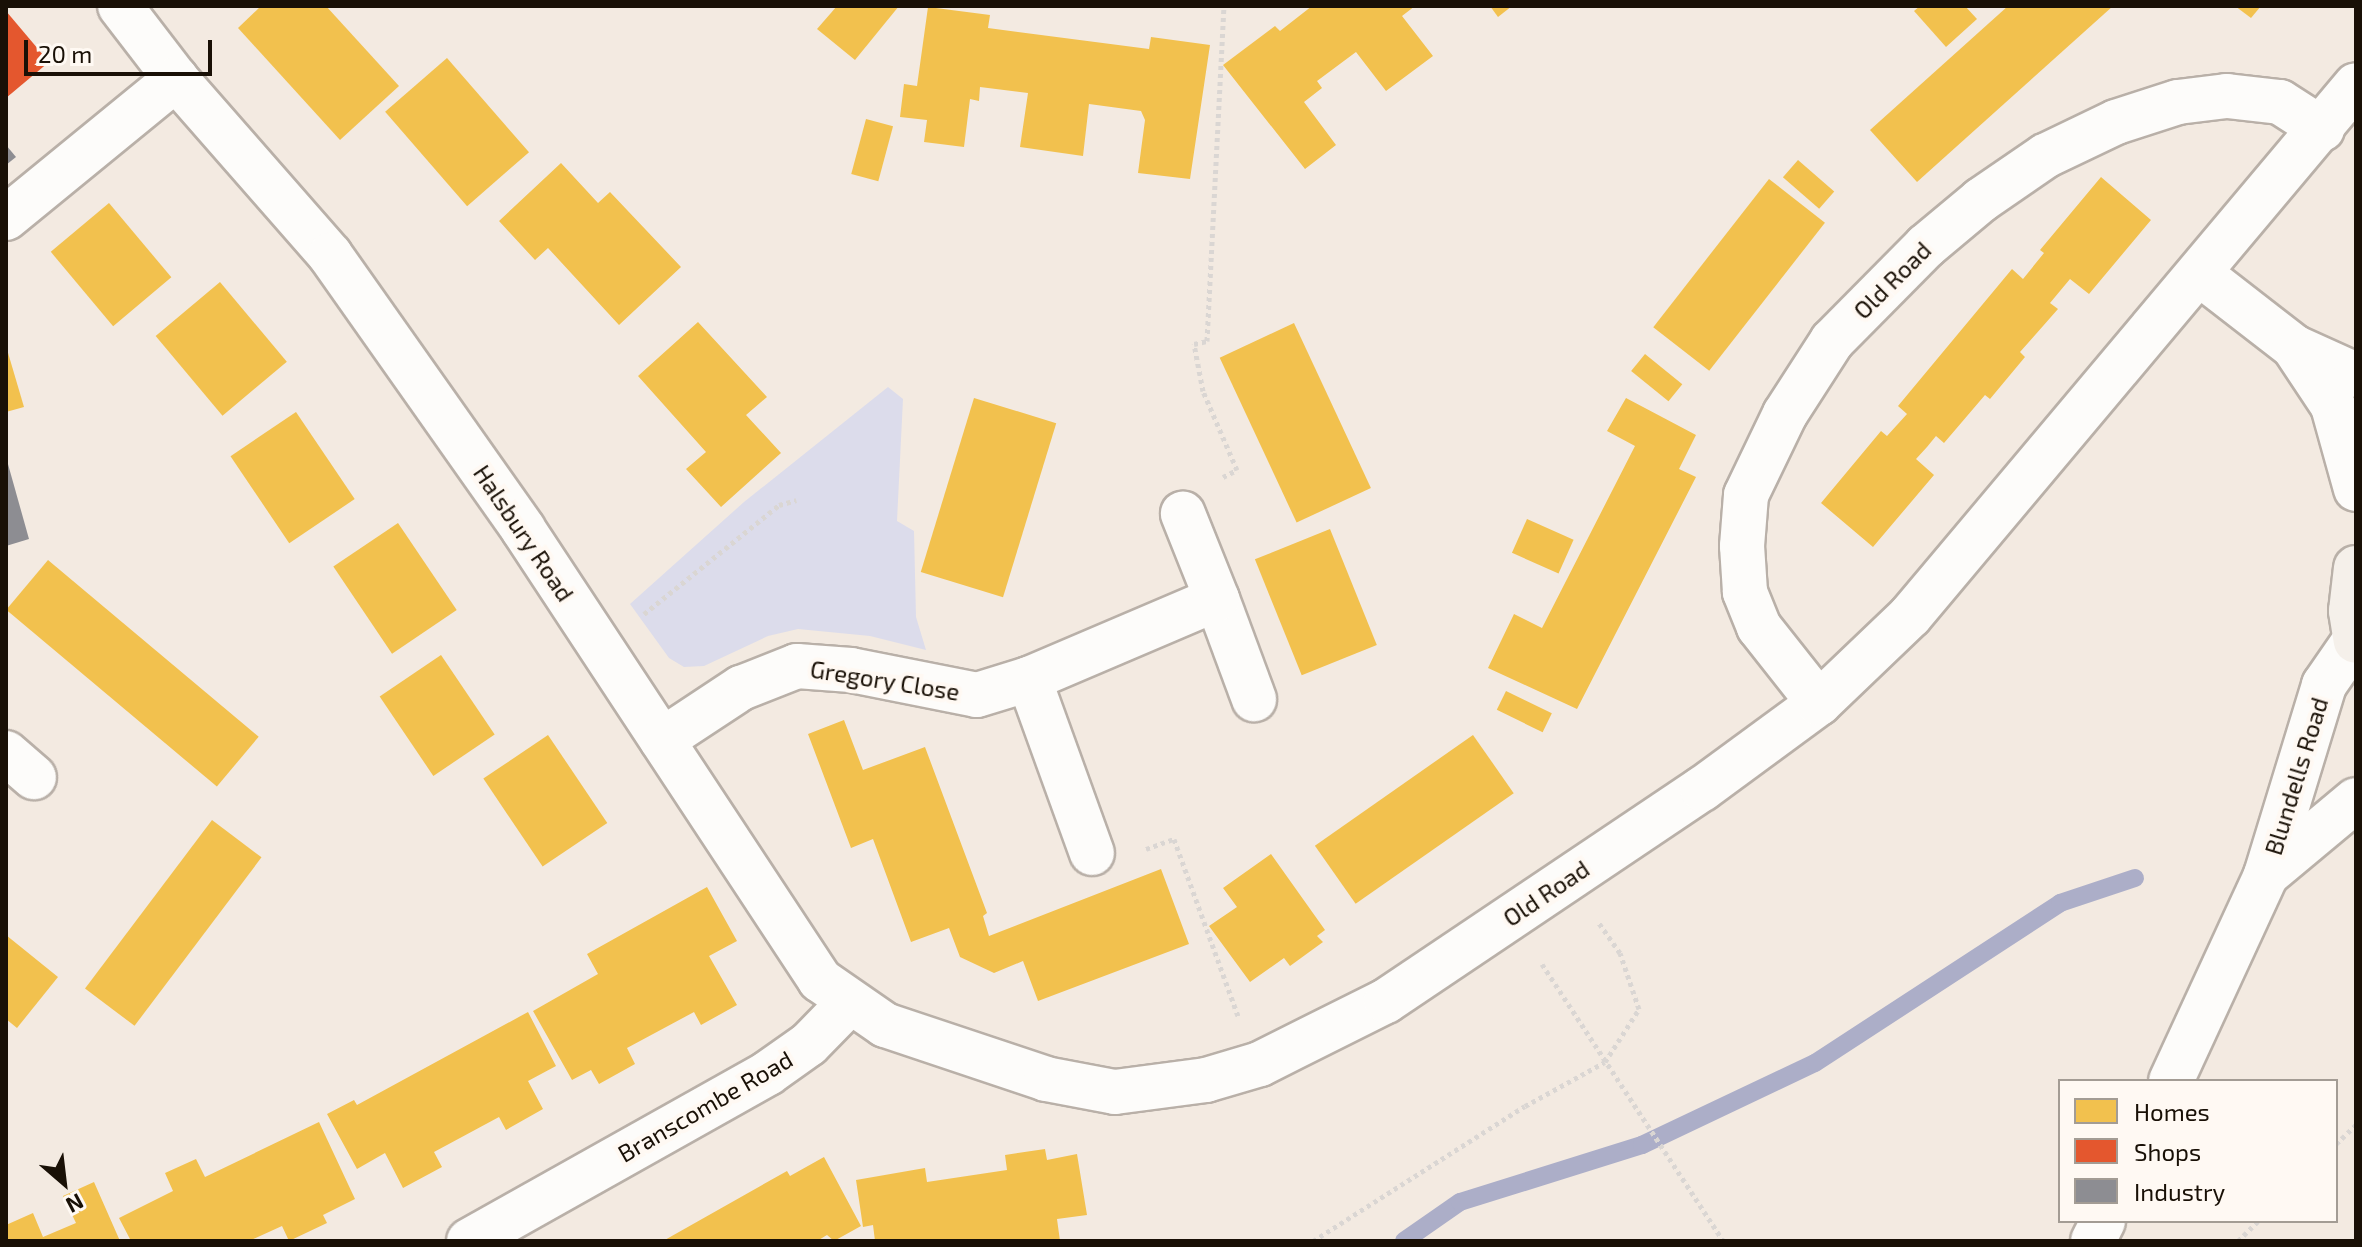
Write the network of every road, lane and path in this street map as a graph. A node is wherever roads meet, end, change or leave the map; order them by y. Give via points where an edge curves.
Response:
1 (120, 6) edge
2 (1224, 6) edge
3 (176, 79) junction
4 (2356, 85) edge
5 (2322, 129) junction
6 (6, 218) edge
7 (2200, 274) junction
8 (2294, 347) junction
9 (2356, 375) edge
10 (2356, 489) edge
11 (796, 500) dead end
12 (1183, 514) joint
13 (2356, 568) edge
14 (1217, 599) junction
15 (2356, 641) edge
16 (599, 645) junction
17 (1029, 679) junction
18 (1254, 699) dead end
19 (1819, 703) junction
20 (662, 740) junction
21 (2356, 800) edge
22 (1092, 853) joint
23 (2266, 875) junction
24 (1572, 876) junction
25 (1511, 917) junction
26 (848, 1004) junction
27 (1605, 1062) junction
28 (1260, 1064) junction
29 (2172, 1079) edge
30 (2356, 1125) edge
31 (2338, 1142) edge
32 (2102, 1223) edge
33 (2256, 1223) edge
34 (469, 1241) edge
35 (1313, 1241) edge
36 (1723, 1241) edge
37 (2093, 1241) edge
38 (2238, 1241) edge

1 - 3 street, Halsbury Road
2 - 12 path via 1207,341 1194,344 1203,391 1237,470 1203,487
3 - 6 street
3 - 16 street, Halsbury Road via 330,255
4 - 5 street, Old Road
5 - 7 street, Old Road
5 - 19 street, Old Road via 2280,102 2227,96 2178,102 2116,122 2045,156 1981,200 1903,267 1832,341 1785,414 1746,495 1742,546 1745,592 1759,627
7 - 8 street
7 - 19 street, Old Road via 1910,616
8 - 9 street
8 - 10 street via 2333,406
11 - 16 path via 779,505
12 - 14 street
13 - 15 main road via 2351,611
14 - 17 street, Gregory Close
14 - 18 street
15 - 23 street, Blundells Road via 2324,685
16 - 20 street, Halsbury Road
17 - 20 street, Gregory Close via 977,695 851,670 797,666 741,688
17 - 22 street
19 - 24 street, Old Road
20 - 26 street, Halsbury Road via 820,980
21 - 23 street, Blundells Road
22 - 28 path via 1102,865 1174,839
23 - 29 street, Blundells Road
24 - 25 street, Old Road
24 - 27 path via 1620,953 1639,1009
25 - 27 path
25 - 28 street, Old Road via 1386,1001
26 - 28 street via 885,1025 953,1051 1046,1079 1115,1092 1206,1080
26 - 34 street, Branscombe Road via 809,1044 768,1073
27 - 35 path via 1525,1106
27 - 36 path
30 - 31 path
32 - 37 street
33 - 38 path

